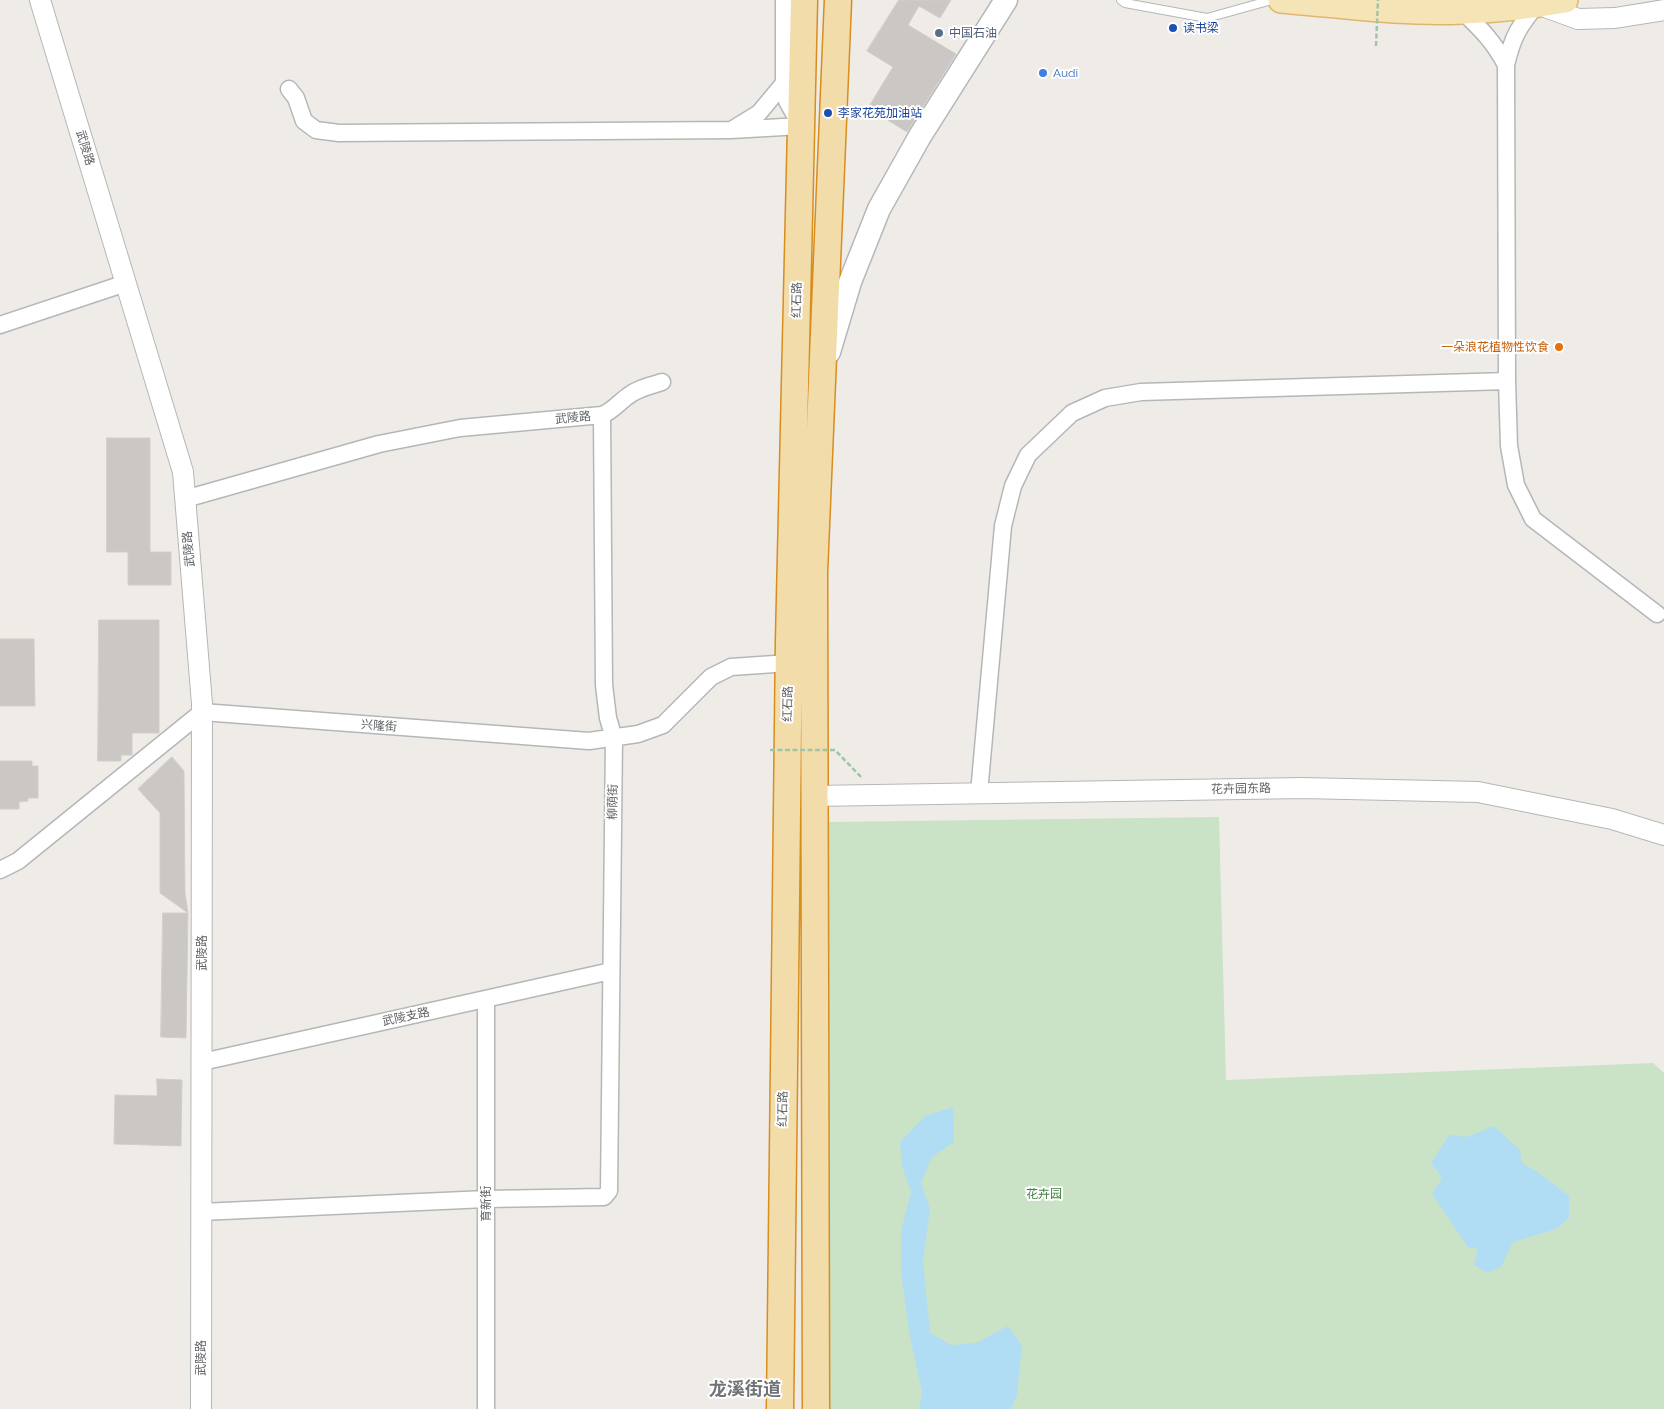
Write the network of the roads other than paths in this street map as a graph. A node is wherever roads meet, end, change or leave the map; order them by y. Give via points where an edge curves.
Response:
1 (40, 0) edge
2 (784, 0) edge
3 (804, 0) edge
4 (838, 0) edge
5 (1006, 0) edge
6 (1121, 0) edge
7 (1272, 0) edge
8 (1281, 0) edge
9 (1565, 0) edge
10 (1538, 4) junction
11 (1664, 10) edge
12 (1462, 11) junction
13 (1506, 64) junction
14 (784, 83) junction
15 (289, 88) dead end
16 (801, 126) junction
17 (731, 130) junction
18 (126, 283) junction
19 (0, 325) edge
20 (824, 368) junction
21 (1507, 381) junction
22 (662, 382) dead end
23 (602, 415) junction
24 (185, 498) junction
25 (1657, 614) dead end
26 (789, 663) junction
27 (202, 712) junction
28 (614, 738) junction
29 (979, 793) junction
30 (814, 796) junction
31 (1664, 835) edge
32 (0, 870) edge
33 (611, 971) junction
34 (486, 999) junction
35 (202, 1062) junction
36 (486, 1199) junction
37 (202, 1212) junction
38 (201, 1409) edge
39 (486, 1409) edge
40 (780, 1409) edge
41 (816, 1409) edge

1 - 18 street, 武陵路
2 - 14 street
3 - 16 highway, 红石路
4 - 20 highway, 红石路
5 - 20 main road, 红石路 via 920,136 879,209 850,282
6 - 7 lane via 1207,18
8 - 12 main road via 1406,11
9 - 10 main road
10 - 11 street via 1578,19 1615,18
10 - 12 main road
10 - 13 street via 1515,35
12 - 13 street via 1485,32
13 - 21 street
14 - 16 street via 787,101
14 - 17 street via 759,113
15 - 17 street via 304,121 316,130 339,133
16 - 17 street
16 - 26 highway, 红石路
18 - 19 street
18 - 24 street, 武陵路 via 183,472
20 - 30 highway, 红石路 via 814,572
21 - 25 street via 1509,446 1516,485 1533,519
21 - 29 street via 1141,392 1105,398 1072,413 1028,455 1013,486 1003,526
22 - 23 street, 武陵路 via 627,396 611,412
23 - 24 street, 武陵路 via 460,428 379,444
23 - 28 street, 柳荫街 via 604,685
24 - 27 street, 武陵路
26 - 28 street, 兴隆街 via 731,667 710,677 663,725
26 - 40 highway, 红石路
27 - 28 street, 兴隆街 via 588,741
27 - 32 street via 18,862
27 - 35 street, 武陵路
28 - 33 street, 柳荫街
29 - 30 street, 花卉园东路
29 - 31 street, 花卉园东路 via 1303,788 1478,792 1612,818
30 - 41 highway, 红石路
33 - 34 street, 武陵支路
33 - 36 street, 柳荫街 via 609,1191 604,1197
34 - 35 street, 武陵支路
34 - 36 street, 育新街
35 - 37 street, 武陵路
36 - 37 street
36 - 39 street, 育新街
37 - 38 street, 武陵路

